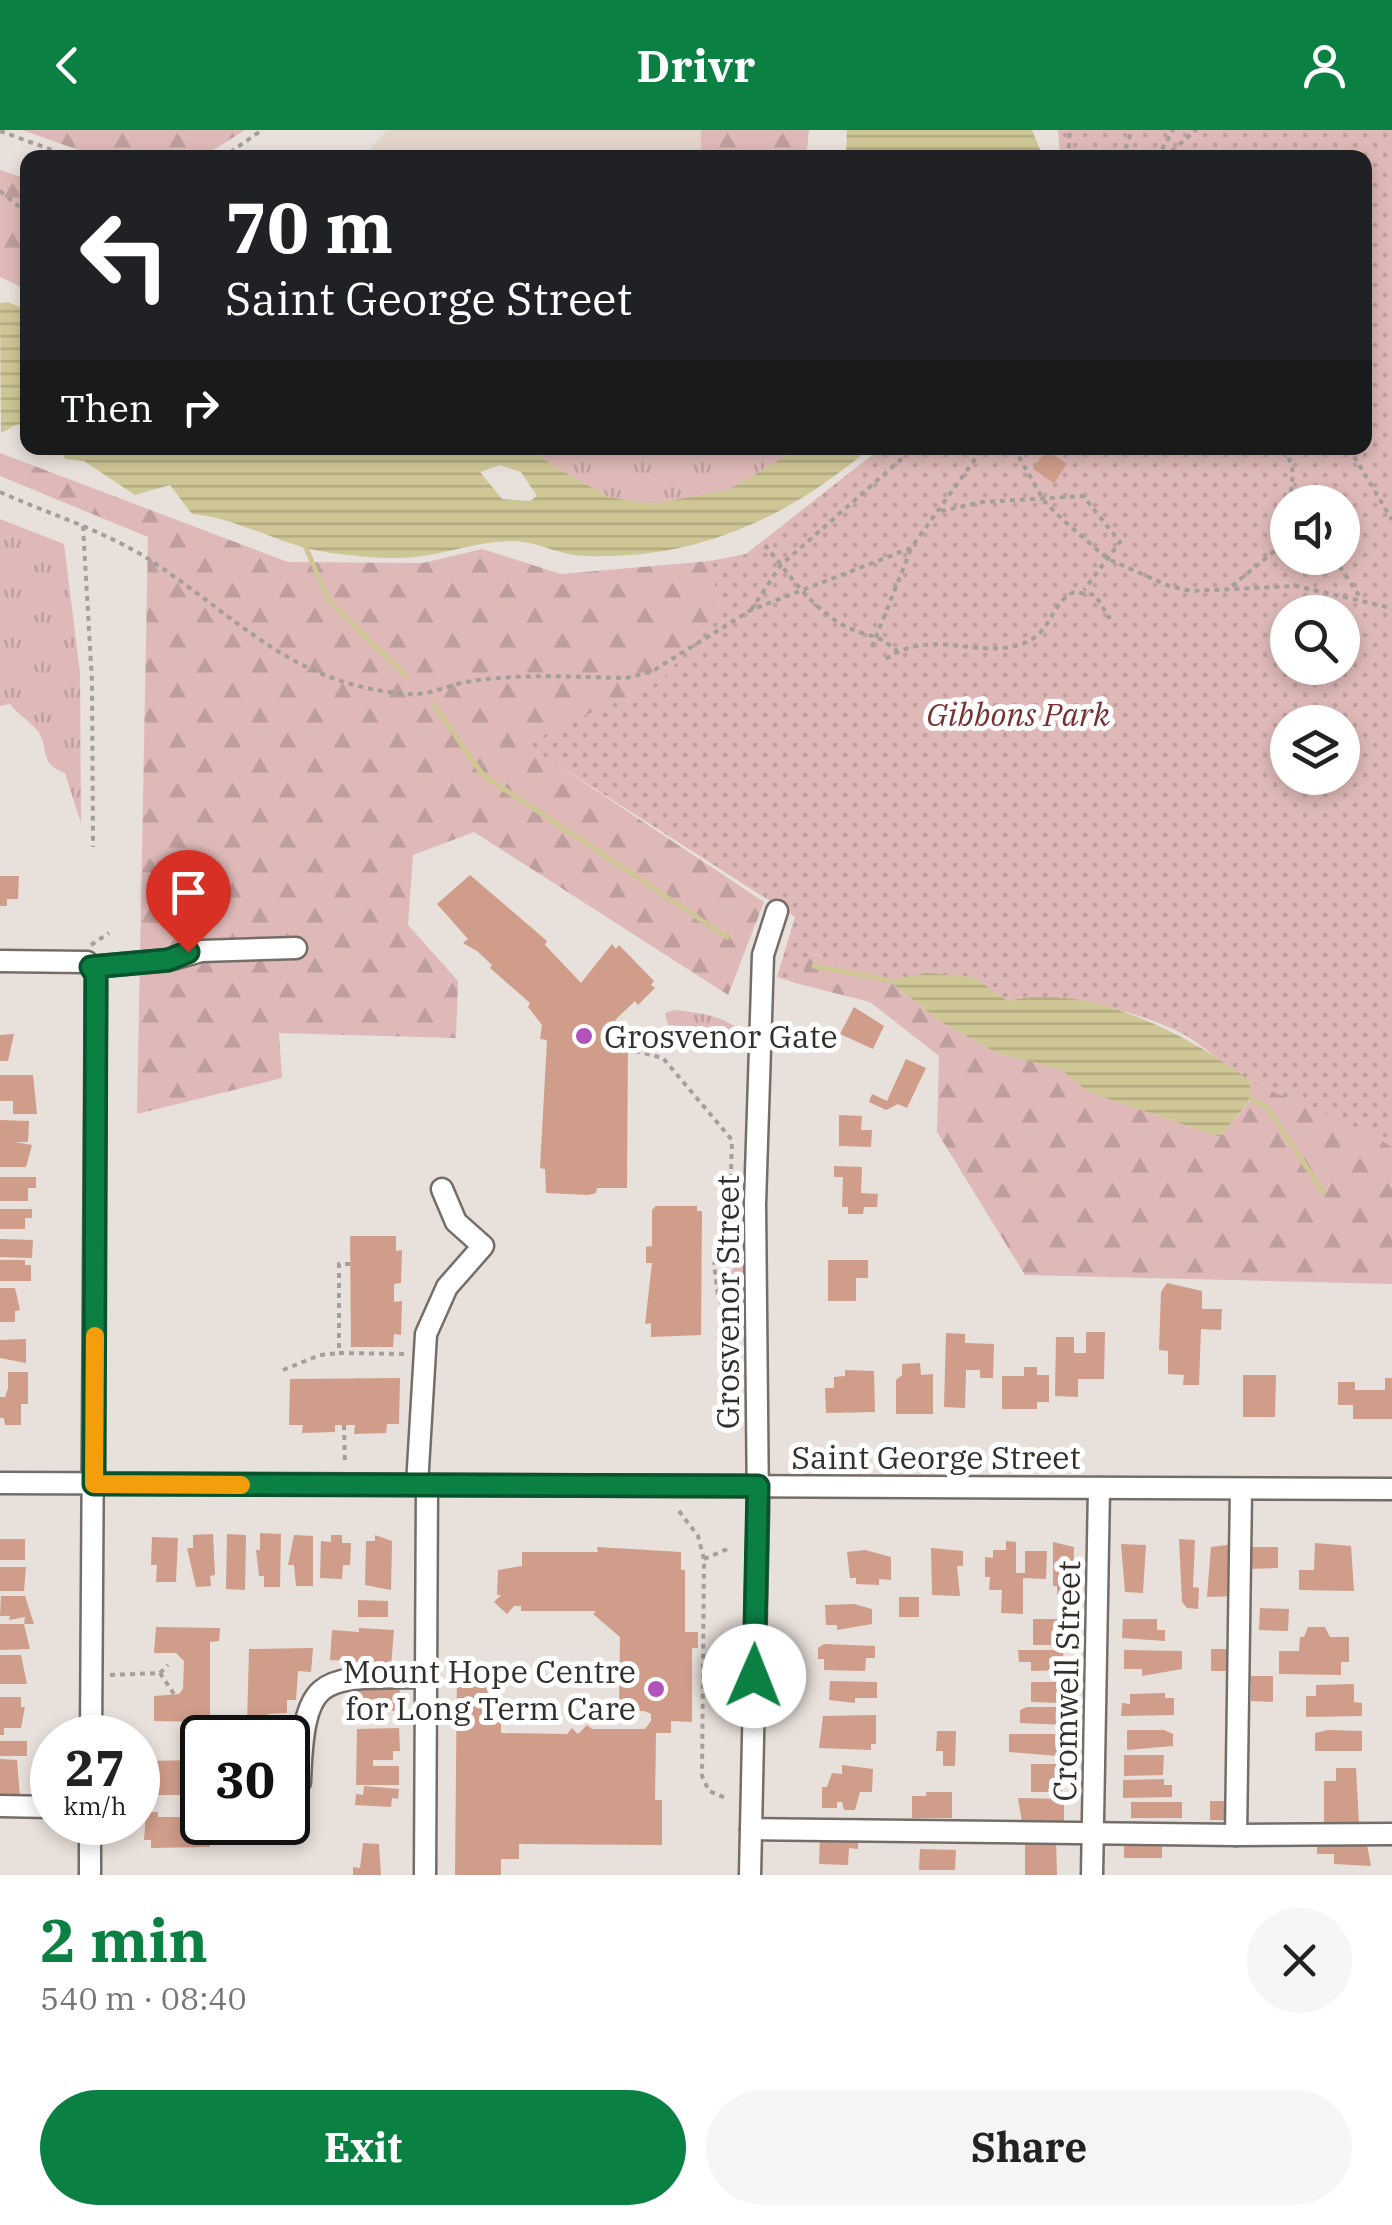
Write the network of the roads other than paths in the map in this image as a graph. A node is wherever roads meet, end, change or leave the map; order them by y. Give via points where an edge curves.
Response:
1 (777, 912) dead end
2 (296, 948) dead end
3 (0, 961) edge
4 (92, 963) junction
5 (442, 1189) dead end
6 (0, 1482) edge
7 (94, 1484) junction
8 (422, 1485) junction
9 (758, 1486) junction
10 (1099, 1488) junction
11 (1242, 1489) junction
12 (1392, 1490) edge
13 (426, 1677) junction
14 (91, 1715) edge
15 (300, 1715) edge
16 (0, 1806) edge
17 (30, 1807) edge
18 (750, 1829) junction
19 (1093, 1832) junction
20 (1392, 1834) edge
21 (1236, 1835) junction
22 (90, 1845) edge
23 (90, 1875) edge
24 (426, 1875) edge
25 (750, 1875) edge
26 (1092, 1875) edge

1 - 9 street, Grosvenor Street via 763,955 755,1204
2 - 4 street
3 - 4 street
4 - 7 street
5 - 8 street via 456,1222 484,1246 448,1287 426,1334
6 - 7 street, Saint George Street
7 - 8 street, Saint George Street
7 - 14 street
8 - 9 street, Saint George Street
8 - 13 street
9 - 10 street, Saint George Street
9 - 18 street, Grosvenor Street
10 - 11 street, Saint George Street
10 - 19 street, Cromwell Street
11 - 12 street, Saint George Street
11 - 21 street
13 - 15 street via 330,1682 298,1708
13 - 24 street
16 - 17 street
18 - 19 street
18 - 25 street, Grosvenor Street
19 - 21 street
19 - 26 street, Cromwell Street
20 - 21 street
22 - 23 street

